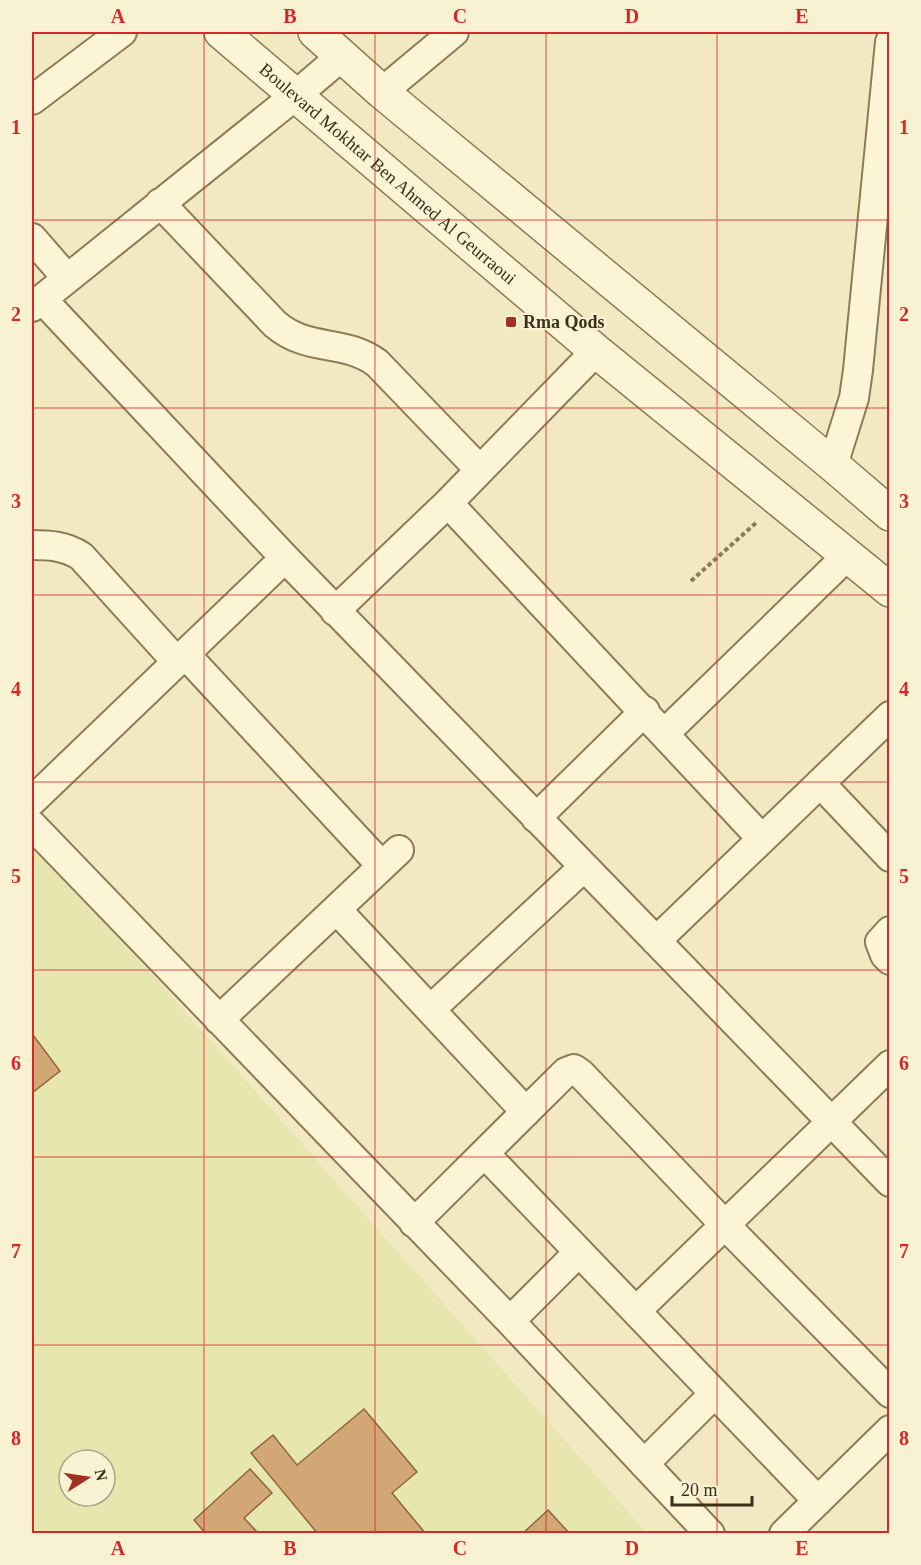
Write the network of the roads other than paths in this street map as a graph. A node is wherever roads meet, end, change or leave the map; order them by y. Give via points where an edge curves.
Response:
1 (122, 32) edge
2 (221, 32) edge
3 (315, 32) edge
4 (454, 32) edge
5 (890, 42) edge
6 (342, 56) junction
7 (382, 92) junction
8 (296, 95) junction
9 (32, 100) edge
10 (160, 203) junction
11 (32, 238) edge
12 (66, 277) junction
13 (37, 303) edge
14 (596, 351) junction
15 (833, 465) junction
16 (480, 470) junction
17 (448, 503) junction
18 (890, 514) edge
19 (32, 545) edge
20 (848, 555) junction
21 (285, 558) junction
22 (890, 590) edge
23 (335, 610) junction
24 (181, 658) junction
25 (645, 711) junction
26 (890, 716) edge
27 (665, 733) junction
28 (820, 783) junction
29 (32, 801) edge
30 (536, 818) junction
31 (32, 825) edge
32 (762, 839) junction
33 (890, 857) edge
34 (584, 867) junction
35 (337, 910) junction
36 (890, 931) edge
37 (656, 941) junction
38 (890, 960) edge
39 (431, 1009) junction
40 (219, 1020) junction
41 (890, 1065) edge
42 (526, 1112) junction
43 (831, 1122) junction
44 (485, 1154) junction
45 (890, 1182) edge
46 (414, 1223) junction
47 (725, 1225) junction
48 (579, 1252) junction
49 (636, 1311) junction
50 (510, 1321) junction
51 (890, 1393) edge
52 (714, 1394) junction
53 (890, 1430) edge
54 (644, 1464) junction
55 (818, 1501) junction
56 (710, 1533) edge
57 (784, 1533) edge

1 - 9 street
2 - 8 street, Boulevard Mokhtar Ben Ahmed Al Geurraoui
3 - 6 street
4 - 7 street
5 - 15 street via 858,370 854,398
6 - 7 street
6 - 8 street
7 - 15 street
8 - 10 street
8 - 14 street, Boulevard Mokhtar Ben Ahmed Al Geurraoui
10 - 12 street
10 - 16 street via 288,335 366,355
11 - 12 street
12 - 13 street
13 - 21 street
14 - 16 street
14 - 20 street, Boulevard Mokhtar Ben Ahmed Al Geurraoui
15 - 18 street
16 - 17 street
17 - 23 street
17 - 25 street
19 - 24 street via 69,549 81,556
20 - 22 street, Boulevard Mokhtar Ben Ahmed Al Geurraoui
20 - 27 street
21 - 23 street
21 - 24 street
23 - 30 street
24 - 29 street
24 - 35 street via 391,858
25 - 27 street
25 - 30 street
26 - 28 street
27 - 32 street
28 - 32 street
28 - 33 street
30 - 34 street
31 - 40 street
32 - 37 street
34 - 37 street
34 - 39 street
35 - 39 street
35 - 40 street
36 - 38 street via 880,942
37 - 43 street
39 - 42 street
40 - 46 street
41 - 43 street
42 - 44 street
42 - 47 street via 566,1072 574,1070
43 - 45 street
43 - 47 street
44 - 46 street
44 - 48 street
46 - 50 street
47 - 49 street
47 - 51 street
48 - 49 street
48 - 50 street
49 - 52 street
50 - 54 street
52 - 54 street
52 - 55 street
53 - 55 street
54 - 56 street
55 - 57 street

